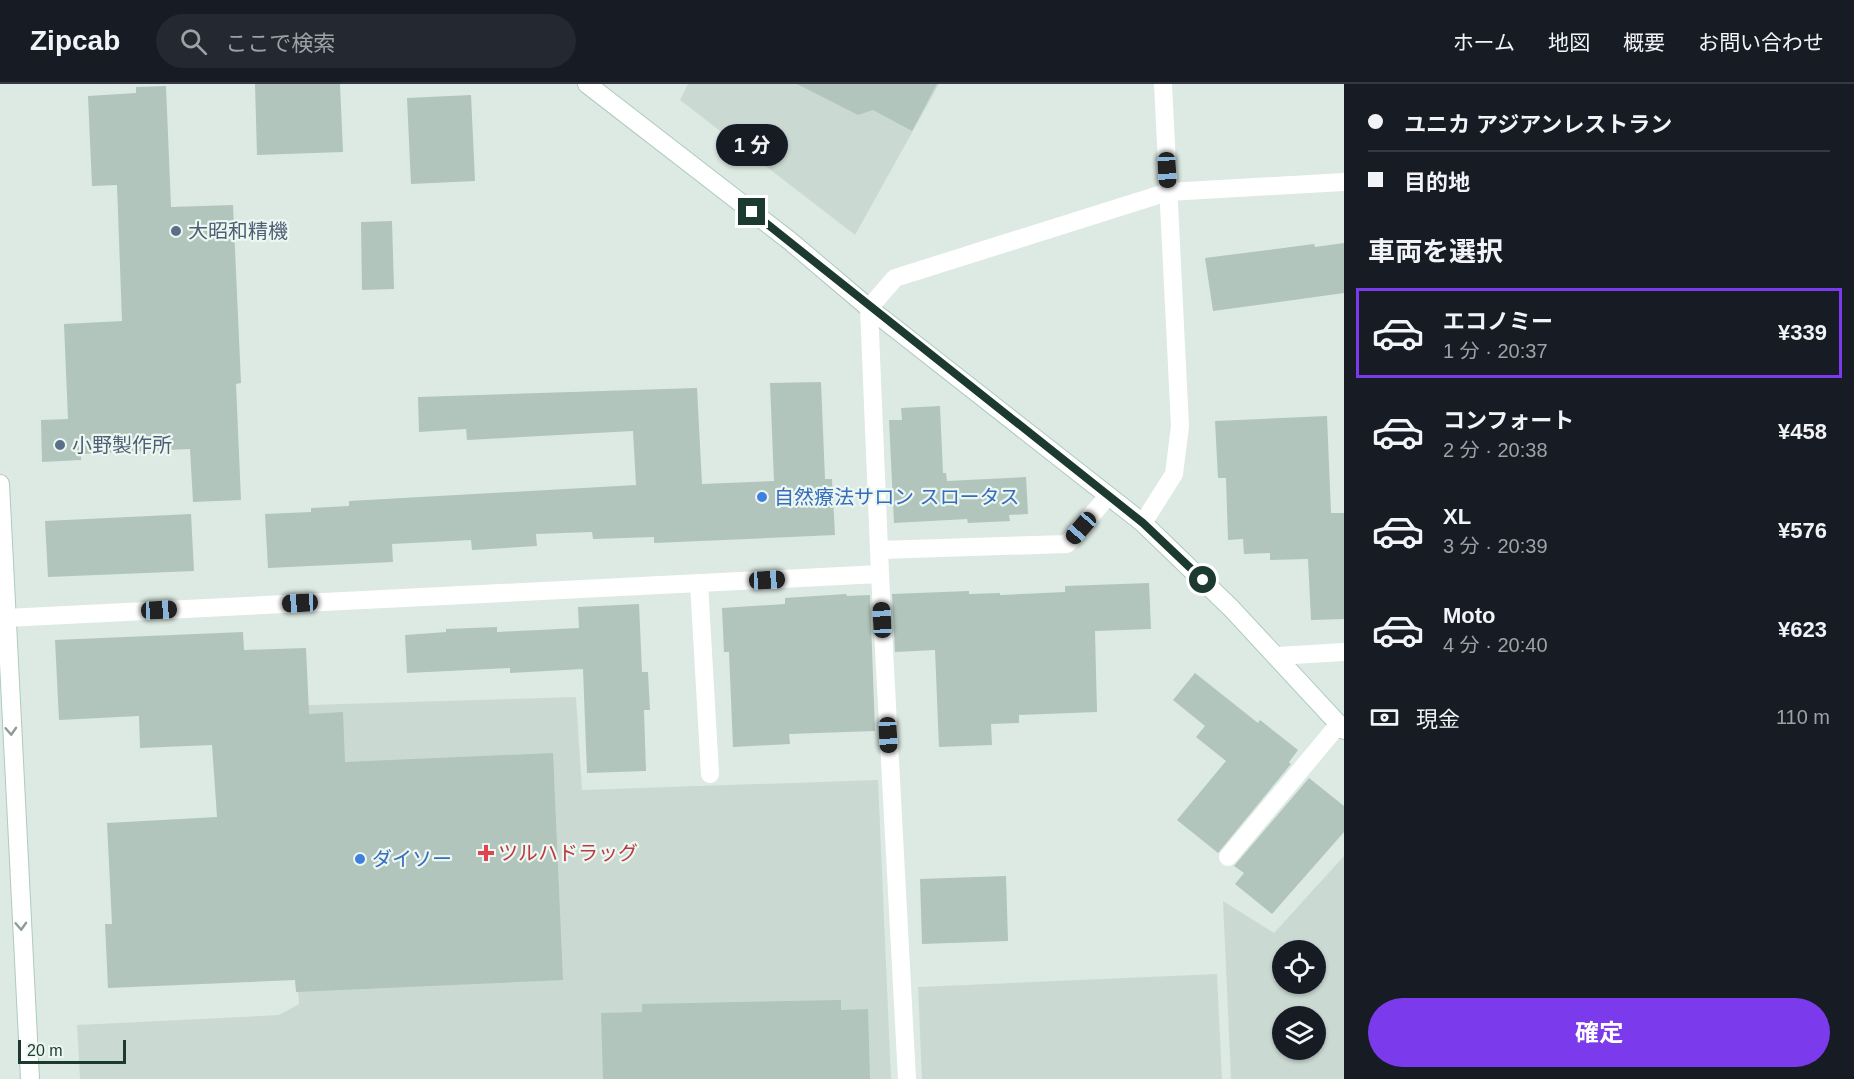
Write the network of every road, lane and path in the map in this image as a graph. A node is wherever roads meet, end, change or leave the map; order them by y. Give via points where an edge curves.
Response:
1 (587, 84) edge
2 (1163, 84) edge
3 (1344, 182) edge
4 (1168, 192) junction
5 (869, 308) junction
6 (0, 484) edge
7 (1108, 496) junction
8 (1143, 523) junction
9 (879, 550) junction
10 (880, 574) junction
11 (699, 583) junction
12 (6, 618) junction
13 (1344, 652) edge
14 (1277, 656) junction
15 (1342, 727) edge
16 (710, 774) dead end
17 (1228, 857) dead end
18 (30, 1079) edge
19 (907, 1079) edge

1 - 5 street via 790,241
2 - 4 street
3 - 4 street
4 - 5 street via 895,278
4 - 8 street via 1180,426 1174,474
5 - 7 street
5 - 9 street
6 - 12 street
7 - 8 street
7 - 9 street via 1067,544
8 - 14 street
9 - 10 street
10 - 11 street
10 - 19 street
11 - 12 street
11 - 16 street
12 -> 18 street
13 - 14 street
14 - 15 street
15 - 17 street

